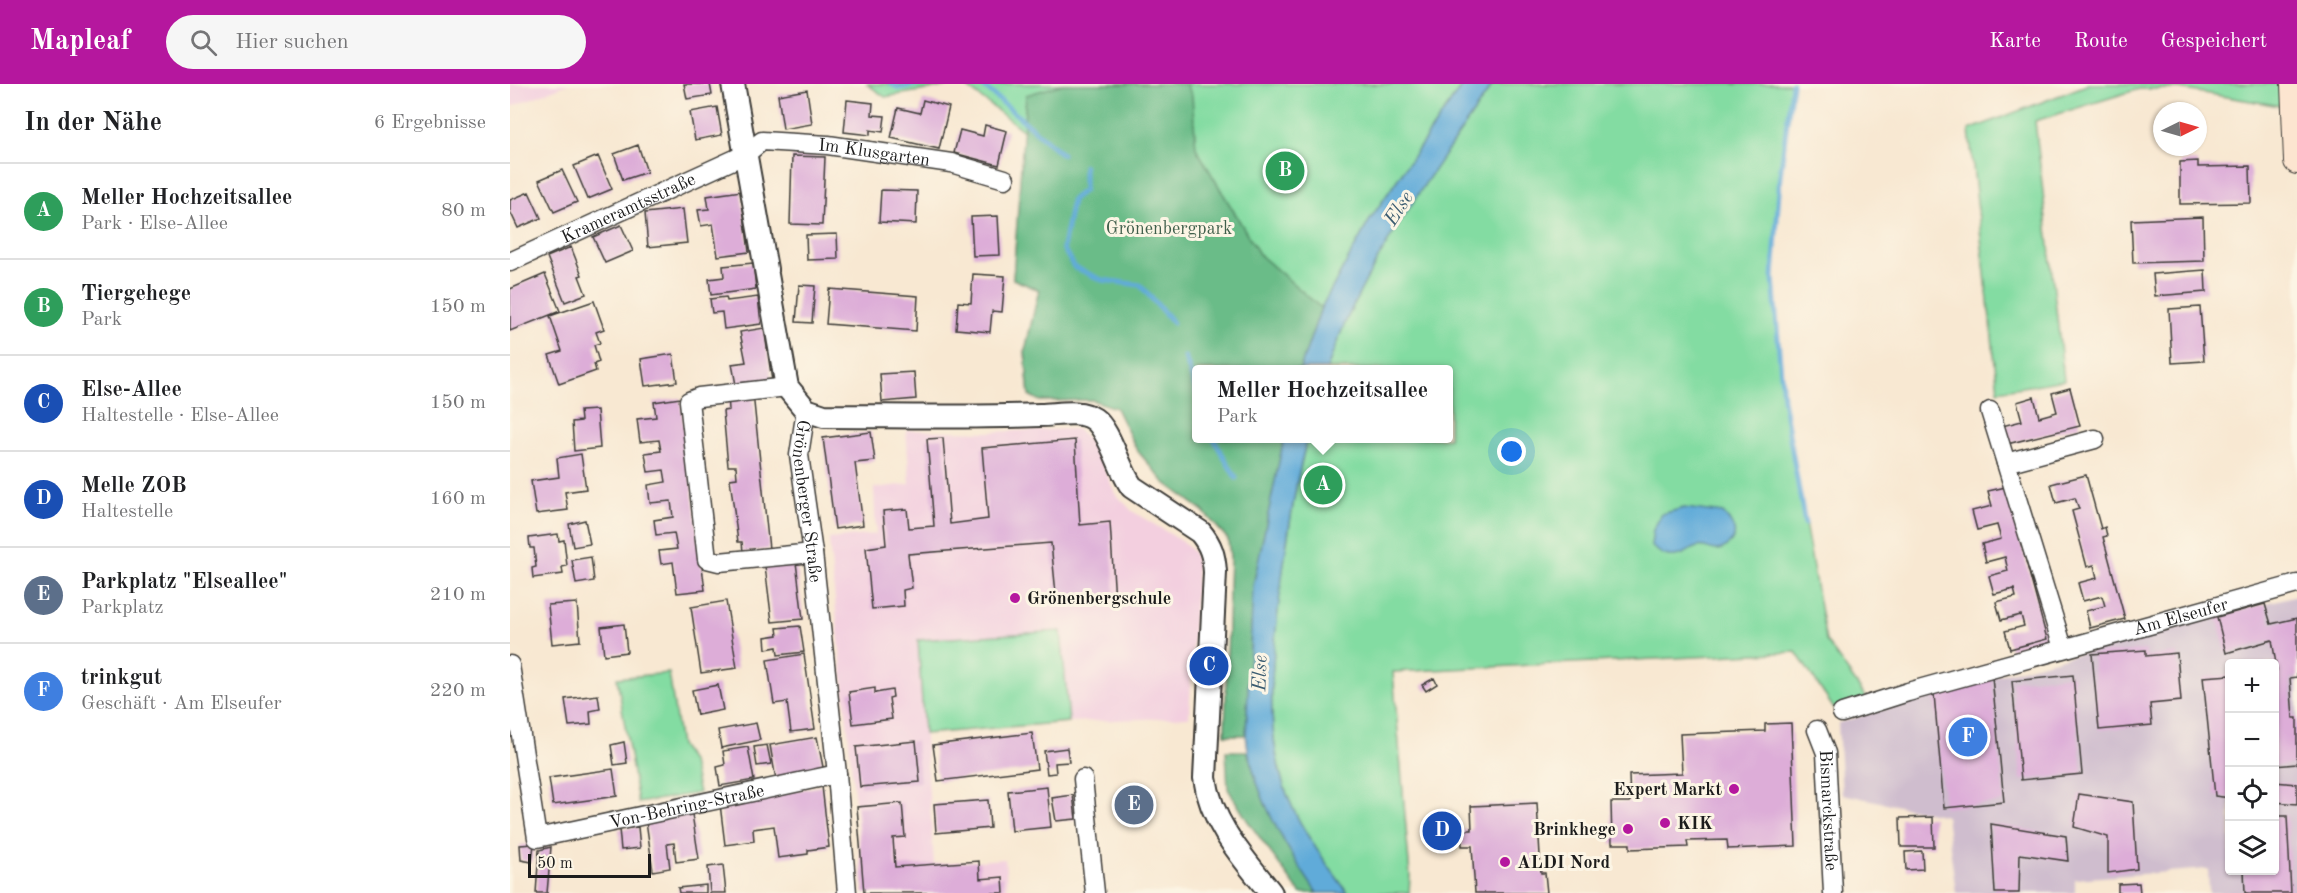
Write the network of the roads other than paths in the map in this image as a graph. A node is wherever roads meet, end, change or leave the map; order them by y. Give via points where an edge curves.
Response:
1 (733, 84) edge
2 (2295, 84) edge
3 (746, 154) junction
4 (2297, 161) edge
5 (1005, 178) dead end
6 (510, 262) edge
7 (787, 387) junction
8 (806, 410) junction
9 (1990, 411) dead end
10 (2095, 440) dead end
11 (2006, 463) junction
12 (813, 553) junction
13 (2297, 584) edge
14 (2063, 648) junction
15 (510, 665) edge
16 (1842, 713) dead end
17 (1817, 730) dead end
18 (837, 774) junction
19 (1083, 779) dead end
20 (847, 893) edge
21 (1095, 893) edge
22 (1271, 893) edge
23 (1833, 893) edge

1 - 3 street, Grönenberger Straße
2 - 4 main road
3 - 5 street, Im Klusgarten via 762,141 828,145 951,162
3 - 6 street, Krameramtsstraße
3 - 7 street, Grönenberger Straße
7 - 8 street, Grönenberger Straße
7 - 12 street via 689,401 707,559 719,562
8 - 12 street, Grönenberger Straße via 799,455
8 - 22 street via 824,416 1081,414 1094,419 1132,487 1200,532 1209,543 1215,572 1205,778 1208,797 1230,842
9 - 11 street
10 - 11 street
11 - 14 street
12 - 18 street, Grönenberger Straße
13 - 14 street, Am Elseufer
14 - 16 street, Am Elseufer
15 - 18 street, Von-Behring-Straße via 537,838
17 - 23 street, Bismarckstraße via 1827,753
18 - 20 street, Grönenberger Straße
19 - 21 street

